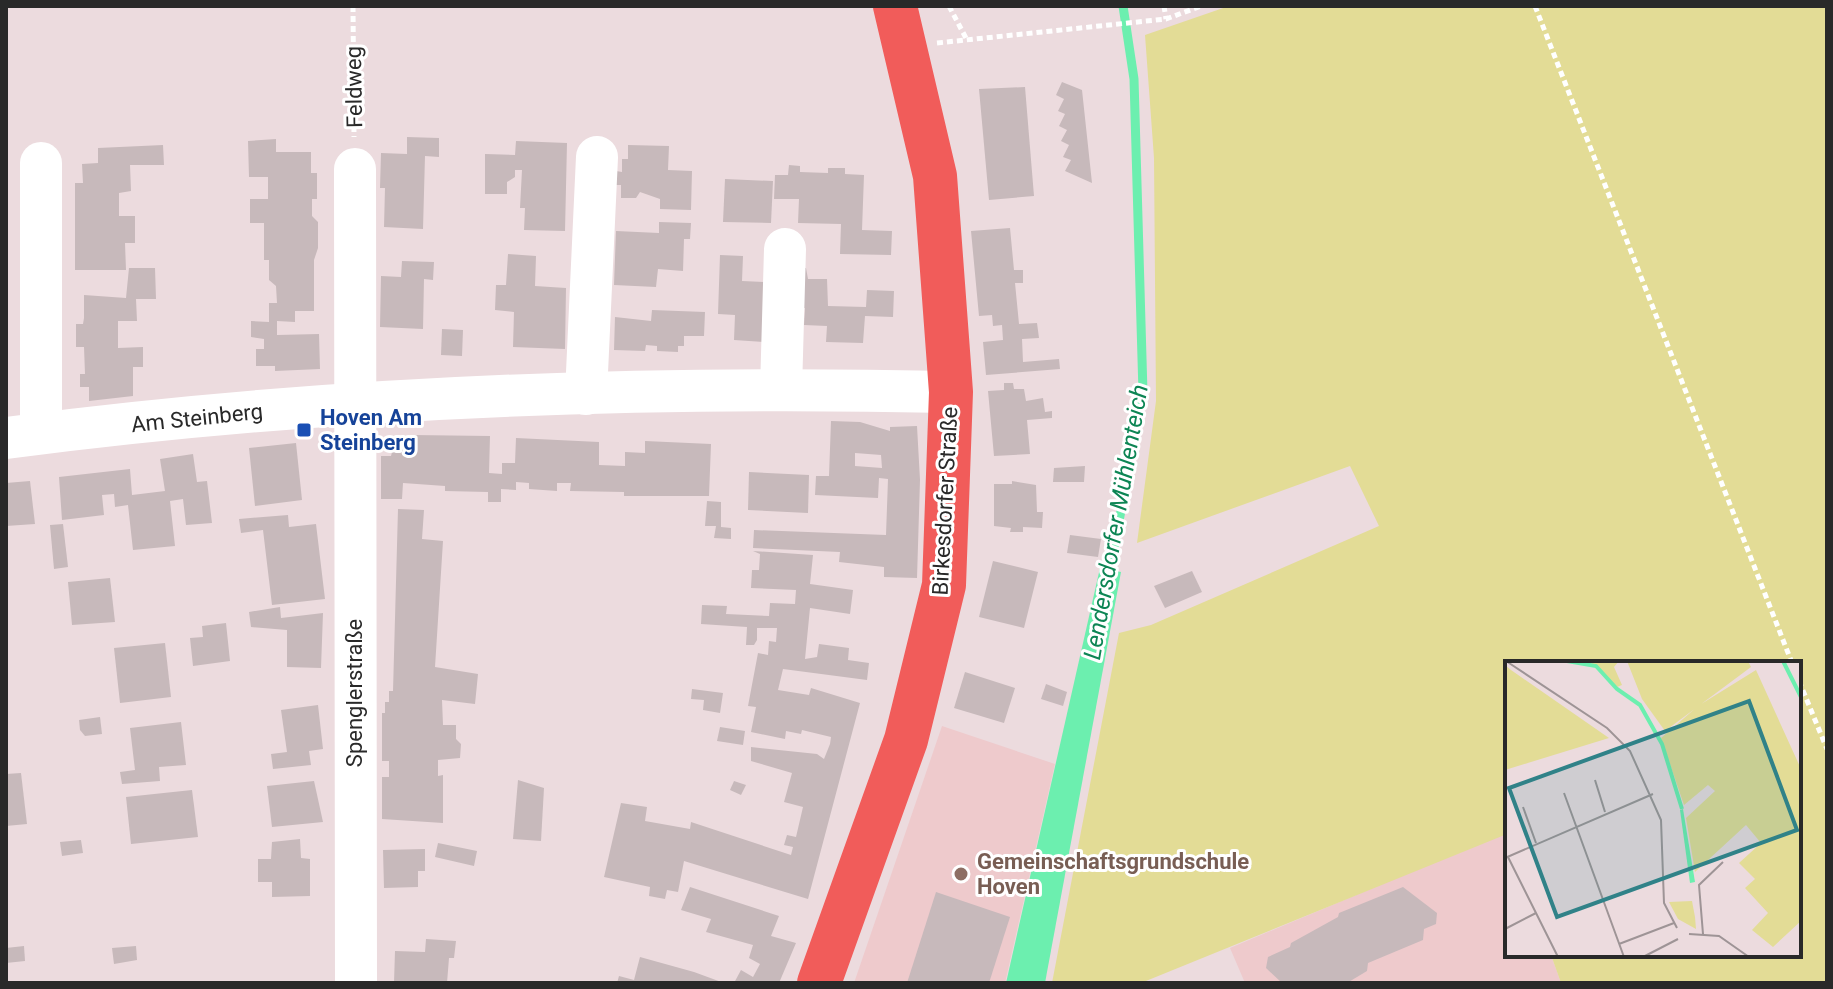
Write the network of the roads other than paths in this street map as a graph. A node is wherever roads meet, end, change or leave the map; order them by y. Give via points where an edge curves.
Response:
1 (895, 6) edge
2 (597, 157) dead end
3 (41, 163) dead end
4 (355, 169) road end
5 (785, 249) dead end
6 (781, 390) junction
7 (951, 392) junction
8 (586, 394) junction
9 (353, 403) junction
10 (24, 436) edge
11 (356, 983) edge
12 (819, 983) edge

1 - 7 main road, Birkesdorfer Straße via 935,176
2 - 8 street
3 - 10 street, Am Steinberg
4 - 9 street
5 - 6 street
6 - 7 street, Am Steinberg
6 - 8 street, Am Steinberg
7 - 12 main road, Birkesdorfer Straße via 944,585 906,740
8 - 9 street, Am Steinberg
9 - 10 street, Am Steinberg
9 - 11 street, Spenglerstraße

